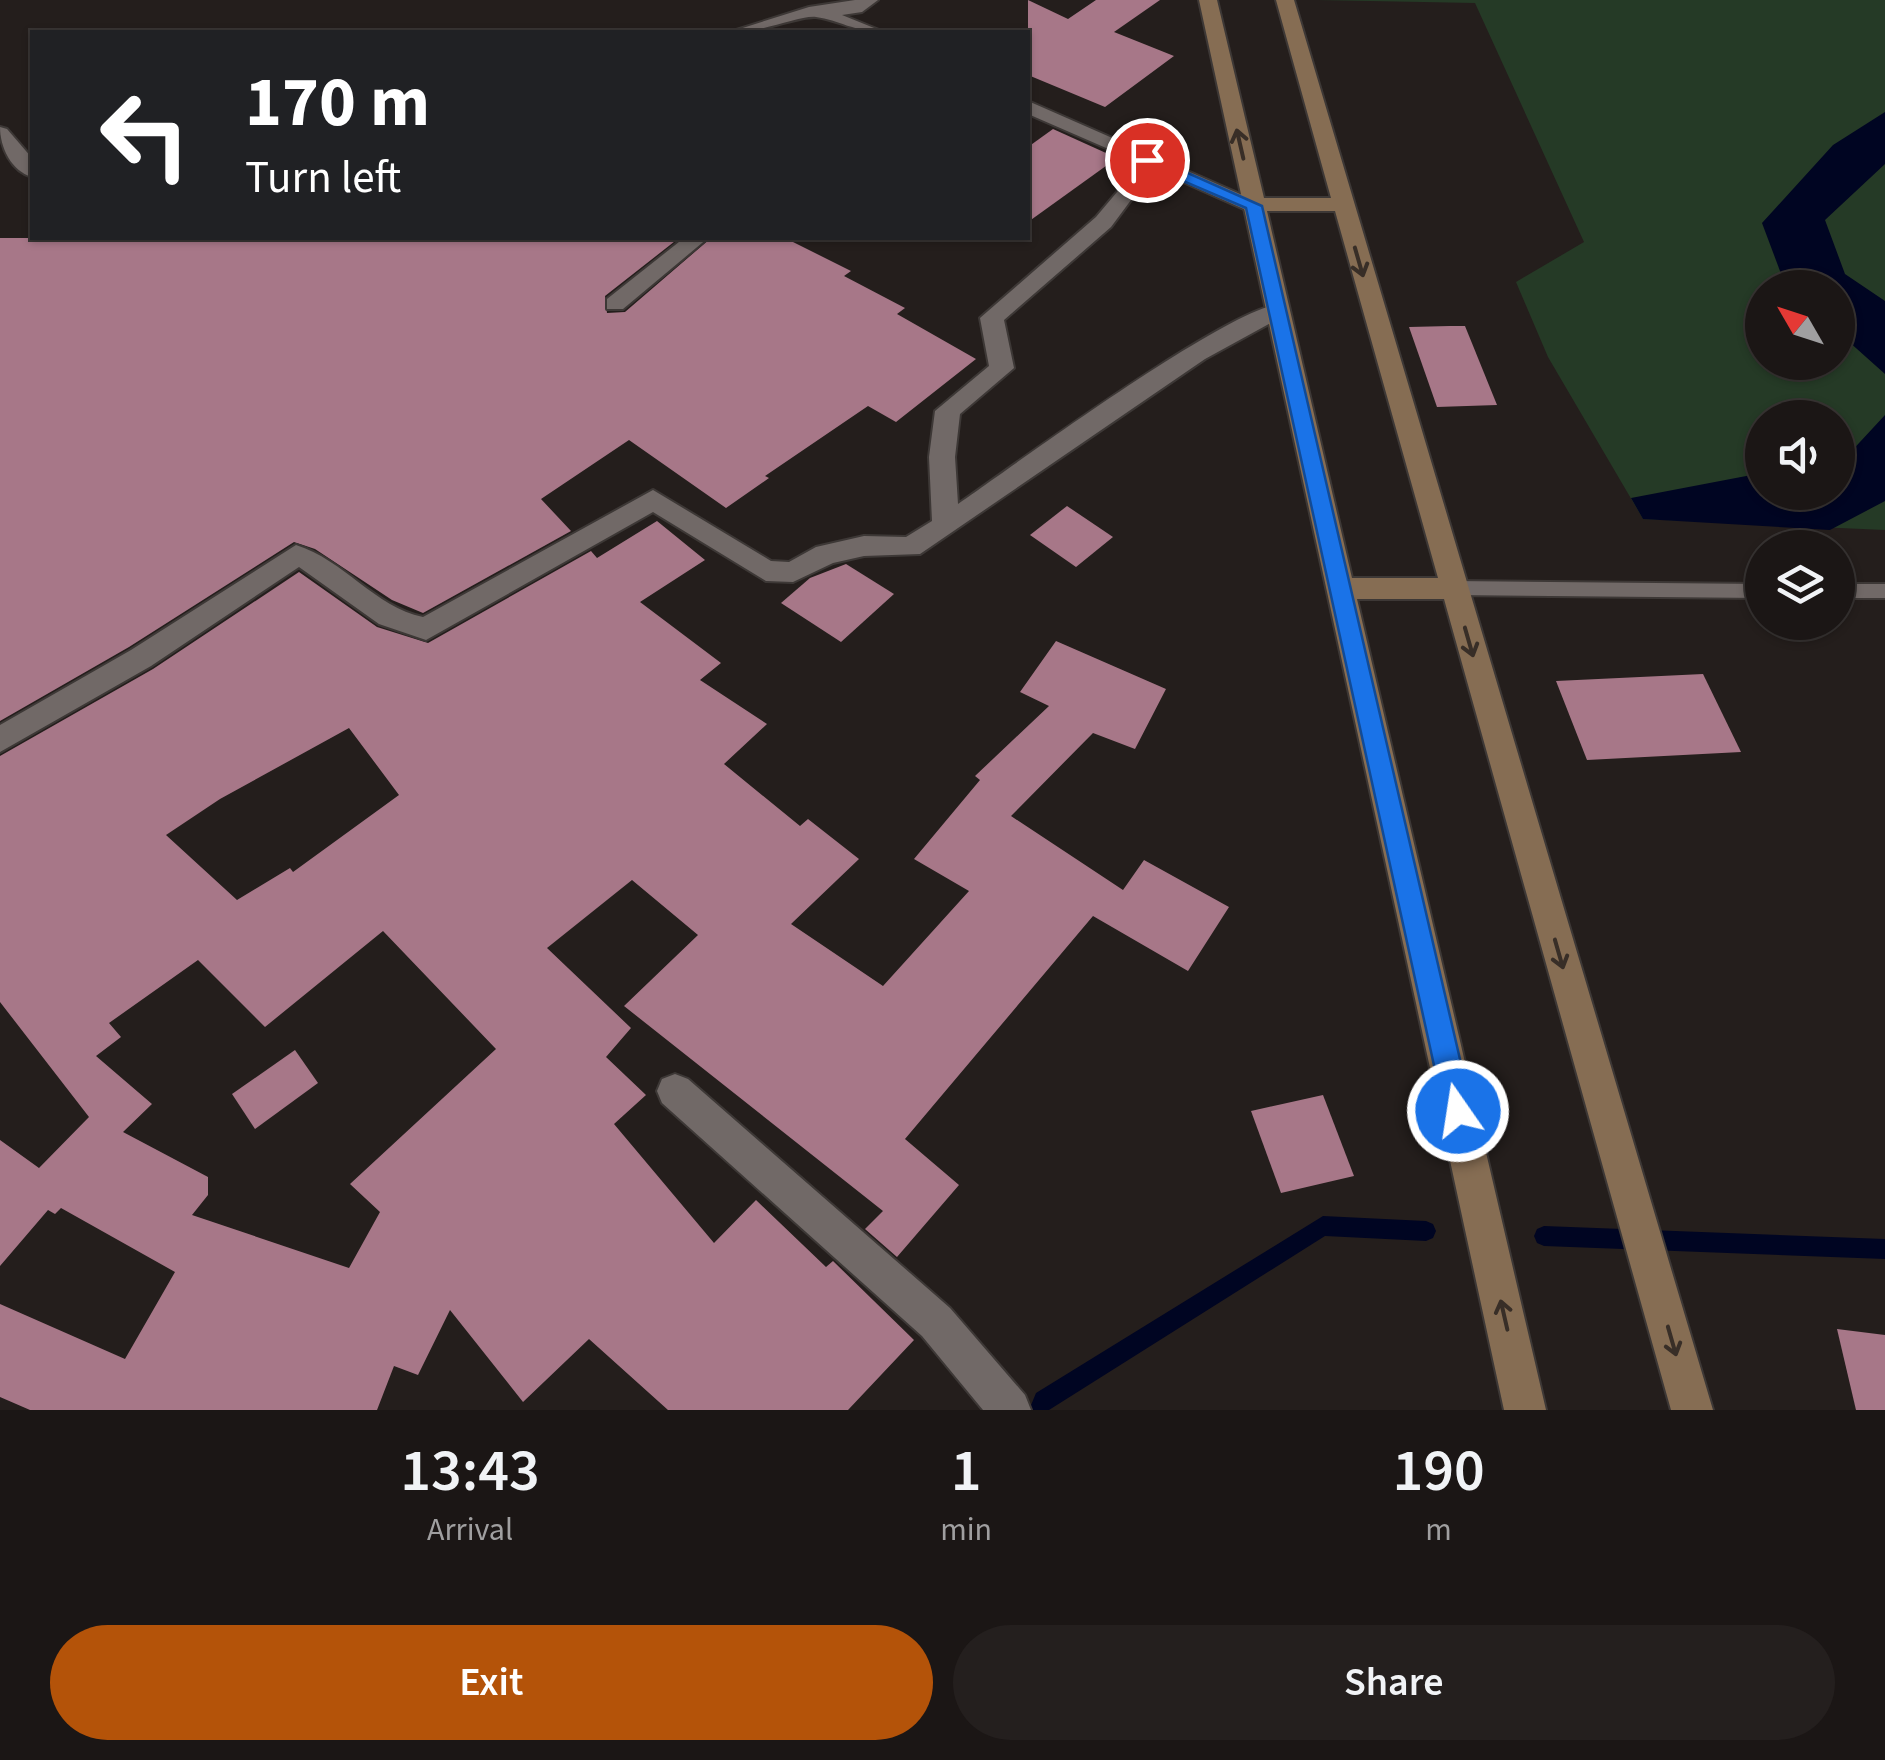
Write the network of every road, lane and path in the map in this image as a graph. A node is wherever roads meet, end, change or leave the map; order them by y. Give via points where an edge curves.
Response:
1 (795, 0) edge
2 (870, 0) edge
3 (1208, 0) edge
4 (1285, 0) edge
5 (816, 12) junction
6 (748, 30) edge
7 (867, 30) edge
8 (1030, 109) edge
9 (0, 133) edge
10 (1147, 160) junction
11 (30, 169) edge
12 (1343, 204) junction
13 (1254, 206) junction
14 (695, 240) edge
15 (615, 304) dead end
16 (1277, 310) junction
17 (946, 526) junction
18 (1340, 588) junction
19 (1453, 588) junction
20 (1745, 590) edge
21 (1855, 591) edge
22 (1885, 592) edge
23 (0, 740) edge
24 (675, 1092) dead end
25 (1007, 1405) edge
26 (1525, 1410) edge
27 (1692, 1410) edge

1 - 5 street
2 - 5 street
13 -> 3 street
4 - 12 street
5 - 6 street
5 - 7 street
8 - 10 street
9 - 11 street
10 - 13 street
10 - 17 street via 1142,181 1110,218 992,318 1002,368 948,411 942,458
12 - 13 street
12 -> 19 street
13 - 16 street
14 - 15 street
16 - 17 street via 1196,352
16 - 18 street
17 - 23 street via 910,547 864,546 826,554 793,572 766,571 654,500 426,629 377,612 316,560 296,555 141,658
18 - 19 street
26 -> 18 street
19 - 20 lane
19 -> 27 street
21 - 22 lane
24 - 25 street via 936,1322

